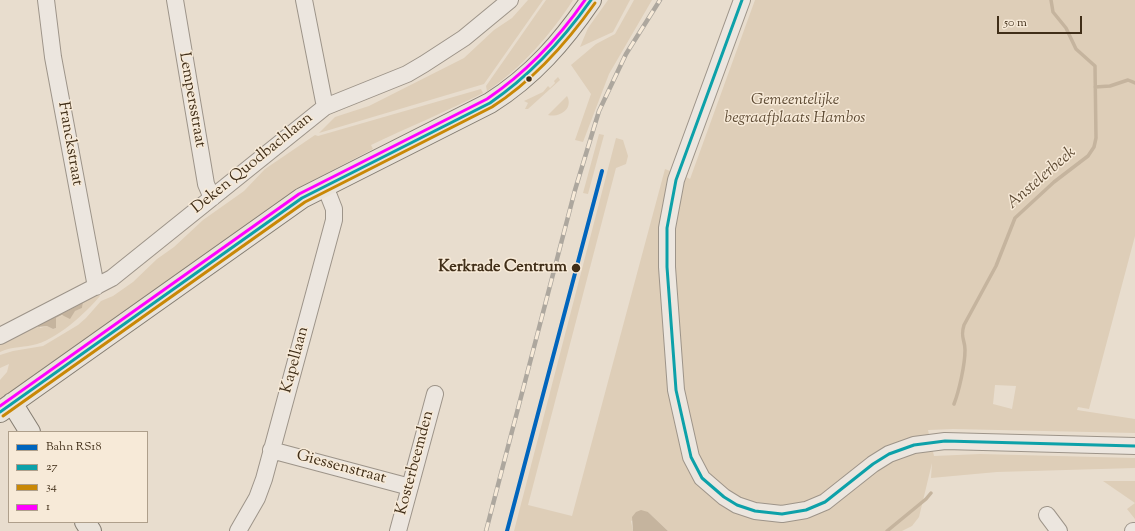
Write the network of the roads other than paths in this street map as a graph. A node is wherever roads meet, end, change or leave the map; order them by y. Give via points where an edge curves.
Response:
1 (46, 0) edge
2 (175, 0) edge
3 (304, 0) edge
4 (510, 0) edge
5 (591, 0) edge
6 (742, 0) edge
7 (325, 107) junction
8 (325, 186) junction
9 (212, 198) junction
10 (96, 287) junction
11 (0, 336) edge
12 (435, 394) dead end
13 (6, 407) edge
14 (29, 431) edge
15 (1135, 446) edge
16 (272, 450) junction
17 (410, 487) junction
18 (1048, 515) dead end
19 (238, 531) edge
20 (398, 531) edge
21 (1059, 531) edge

1 - 10 street, Franckstraat via 53,57
2 - 9 street, Lempersstraat via 206,184
3 - 7 street
4 - 7 street, Deken Quodbachlaan via 464,38 424,64
5 - 8 main road via 548,57 506,92
6 - 15 street via 676,180 667,228 667,267 676,390 688,447 702,478 714,490 737,505 762,512 792,513 825,502 873,464 889,454 914,445 945,441
7 - 9 street, Deken Quodbachlaan
8 - 13 main road via 280,213
8 - 16 street, Kapellaan via 334,209 334,220
9 - 10 street, Deken Quodbachlaan via 112,278
10 - 11 street, Deken Quodbachlaan
12 - 17 street, Kosterbeemden
13 - 14 main road
16 - 17 street, Giessenstraat
16 - 19 street, Kapellaan via 257,498
17 - 20 street, Kosterbeemden
18 - 21 street

